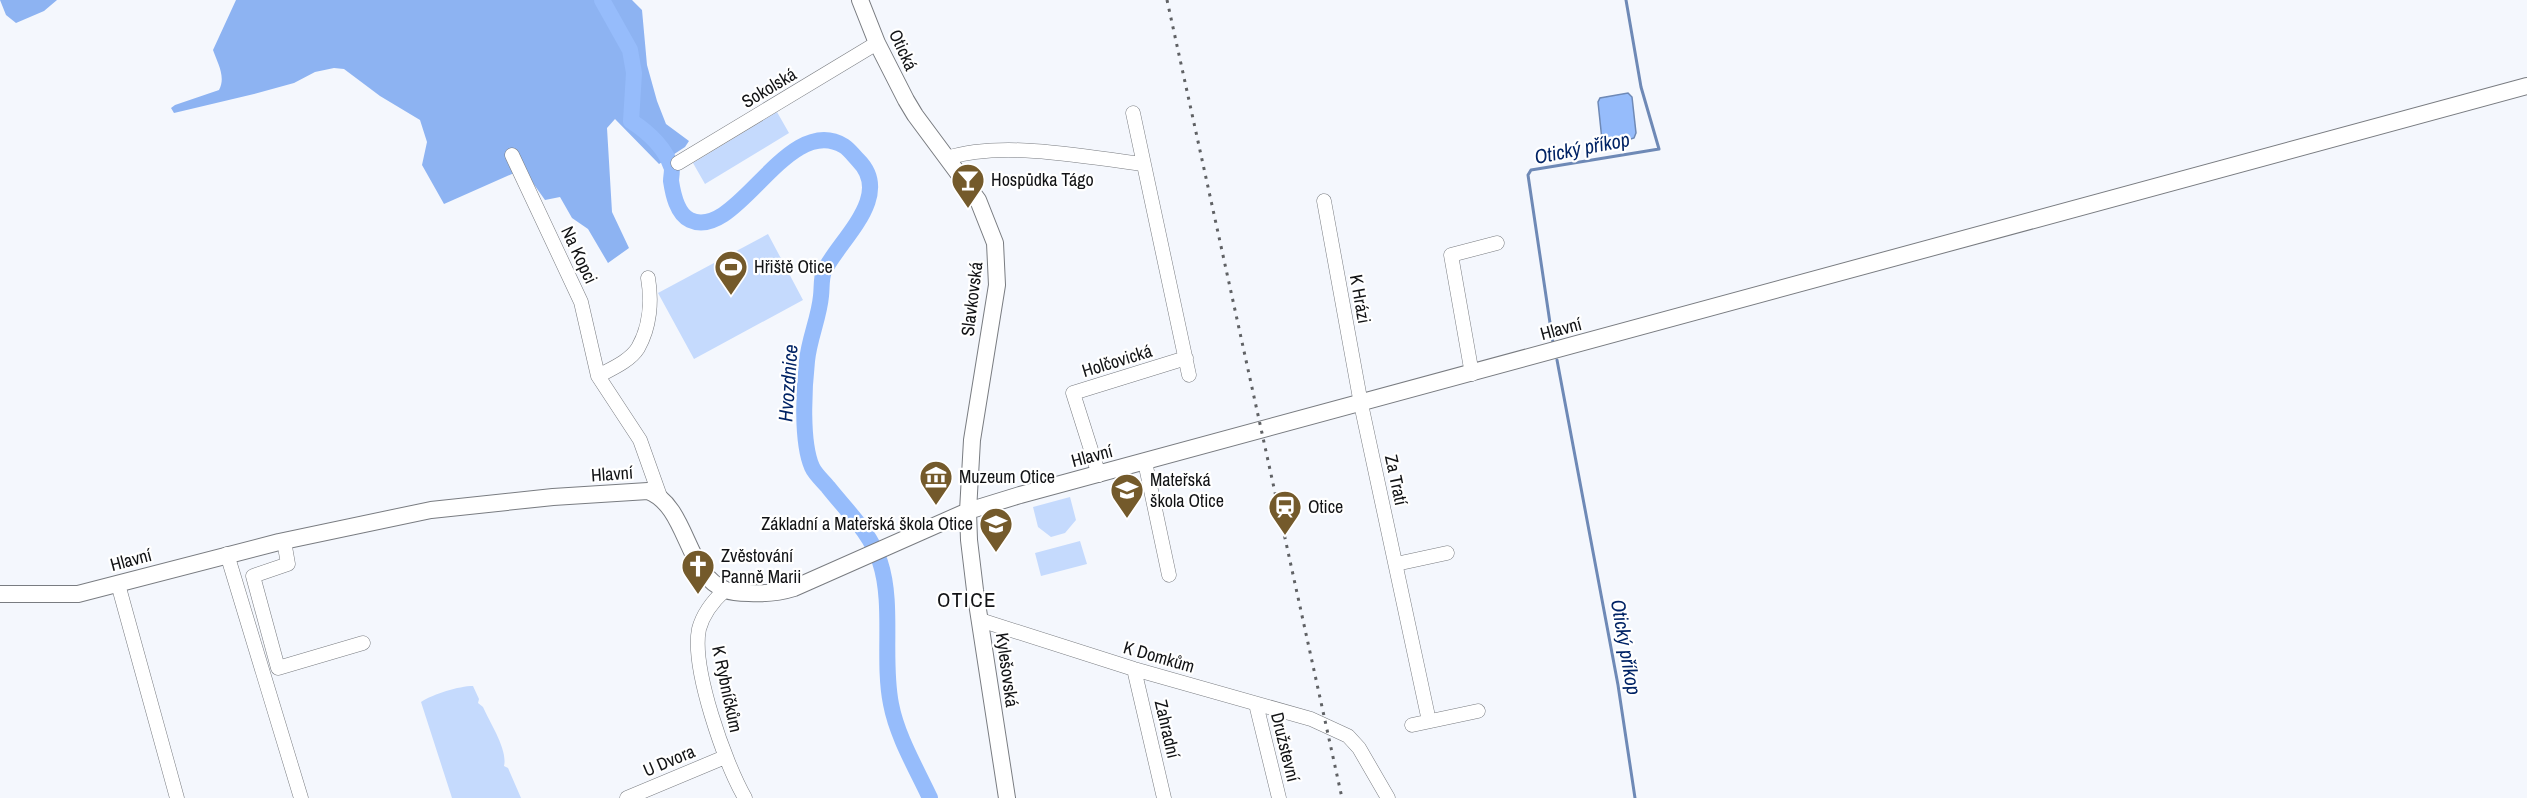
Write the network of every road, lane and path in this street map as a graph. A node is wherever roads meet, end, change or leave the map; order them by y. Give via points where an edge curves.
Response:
1 (860, 0) edge
2 (877, 44) junction
3 (2527, 86) edge
4 (1133, 113) dead end
5 (915, 115) joint
6 (512, 155) dead end
7 (947, 158) junction
8 (678, 163) dead end
9 (1143, 164) junction
10 (1324, 201) dead end
11 (1497, 243) dead end
12 (648, 278) dead end
13 (1186, 358) junction
14 (1472, 374) junction
15 (1189, 375) dead end
16 (598, 376) junction
17 (1361, 404) junction
18 (1144, 462) junction
19 (1099, 475) junction
20 (661, 499) junction
21 (968, 511) junction
22 (284, 541) junction
23 (1447, 552) dead end
24 (227, 554) junction
25 (1396, 564) junction
26 (1169, 575) dead end
27 (118, 584) junction
28 (724, 590) junction
29 (0, 594) edge
30 (980, 620) junction
31 (363, 643) dead end
32 (1134, 669) junction
33 (1256, 704) junction
34 (1478, 711) dead end
35 (1429, 721) junction
36 (1412, 725) dead end
37 (725, 757) junction
38 (177, 798) edge
39 (301, 798) edge
40 (627, 798) edge
41 (745, 798) edge
42 (1007, 798) edge
43 (1164, 798) edge
44 (1279, 798) edge
45 (1388, 798) edge

1 - 2 main road, Otická
2 - 5 main road, Otická
2 - 8 street, Sokolská
3 - 14 main road, Hlavní
4 - 9 street
5 - 7 main road, Slavkovská
6 - 16 street, Na Kopci via 581,302
7 - 9 street via 983,150
7 - 21 main road, Slavkovská via 983,209 993,233 998,264 972,440
9 - 13 street
10 - 17 street, K Hrázi
11 - 14 street via 1451,255
12 - 16 street via 652,300 637,350 620,365
13 - 15 street
13 - 19 street, Holčovická via 1073,393
14 - 17 main road, Hlavní
16 - 20 street, Na Kopci via 640,440
17 - 18 main road, Hlavní
17 - 25 street, Za Tratí
18 - 19 main road, Hlavní
18 - 26 street
19 - 21 main road, Hlavní
20 - 22 main road, Hlavní via 648,491 431,510
20 - 28 main road via 700,567
21 - 28 main road, Hlavní via 777,593
21 - 30 main road, Kylešovská
22 - 24 main road, Hlavní
22 - 31 street via 288,564 253,576 278,668
23 - 25 street
24 - 27 main road, Hlavní
24 - 39 street
25 - 35 street, Za Tratí
27 - 29 main road, Hlavní via 78,594
27 - 38 street
28 - 37 street, K Rybníčkům via 703,619 698,642 709,702
30 - 32 street, K Domkům
30 - 42 main road, Kylešovská
32 - 33 street, K Domkům
32 - 43 street, Zahradní
33 - 44 street, Družstevní
33 - 45 street, K Domkům via 1311,719 1348,736
34 - 35 street
35 - 36 street
37 - 40 street, U Dvora
37 - 41 street, K Rybníčkům

